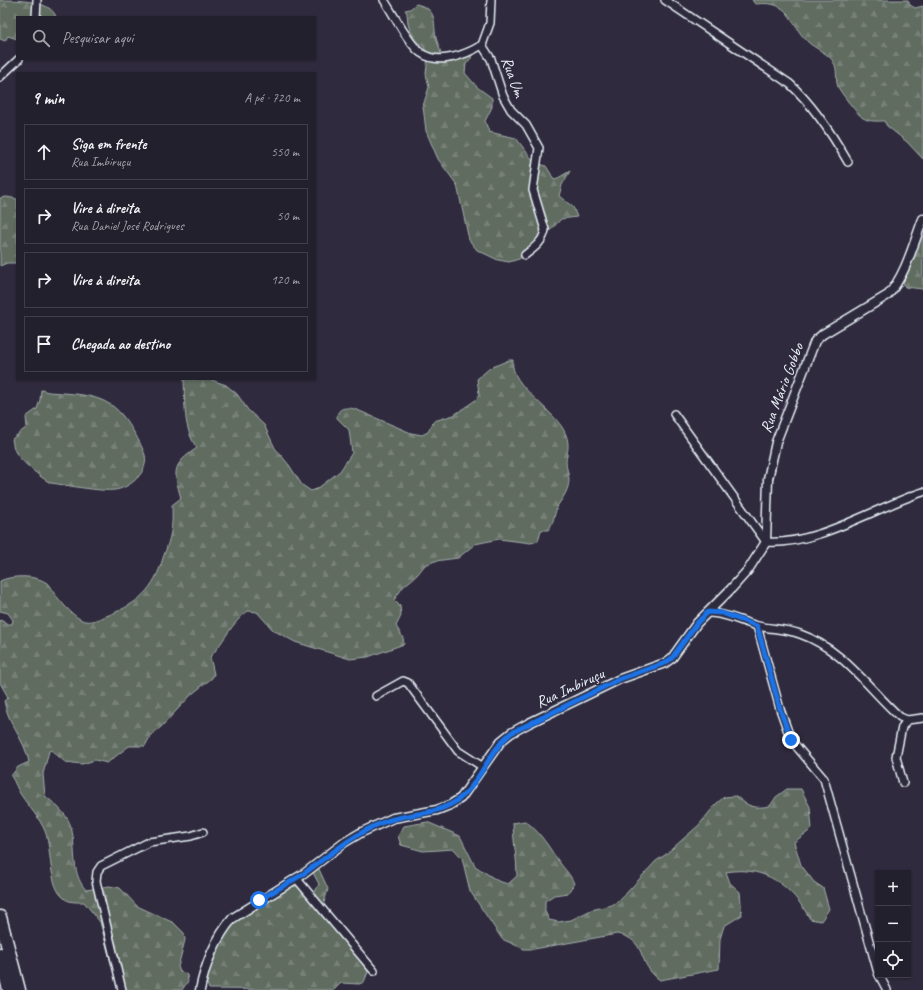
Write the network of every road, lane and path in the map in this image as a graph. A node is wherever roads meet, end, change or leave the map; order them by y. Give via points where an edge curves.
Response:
1 (37, 0) edge
2 (384, 0) edge
3 (491, 0) edge
4 (665, 0) edge
5 (36, 16) edge
6 (482, 44) junction
7 (18, 60) edge
8 (0, 77) edge
9 (848, 162) dead end
10 (923, 219) edge
11 (525, 254) dead end
12 (674, 414) dead end
13 (923, 492) edge
14 (766, 542) junction
15 (708, 612) junction
16 (757, 626) junction
17 (376, 696) dead end
18 (923, 718) edge
19 (907, 720) junction
20 (483, 767) junction
21 (903, 783) dead end
22 (202, 832) dead end
23 (296, 878) junction
24 (0, 917) edge
25 (0, 954) edge
26 (875, 963) edge
27 (374, 971) dead end
28 (880, 978) edge
29 (18, 986) edge
30 (9, 990) edge
31 (122, 990) edge
32 (200, 990) edge
33 (887, 990) edge

1 - 5 street
2 - 6 street, Rua Um via 421,53 428,56 451,57 469,52
3 - 6 street via 490,23
4 - 9 street via 790,84 806,100 831,133
6 - 11 street, Rua Um via 491,59 502,96 526,125 540,148 533,190 545,230 538,245
7 - 8 street
10 - 14 street, Rua Mário Gobbo via 894,287 877,302 815,341 781,426 772,457 768,479
12 - 14 street
13 - 14 street via 793,541
14 - 15 street, Rua Imbiruçu via 748,570
15 - 16 street via 722,613
15 - 20 street, Rua Imbiruçu via 672,658 665,663 620,679 528,723 501,741
16 - 19 street via 800,634 823,644 854,668 890,708
16 - 26 street via 791,740 824,779
17 - 20 street via 403,681 408,683 458,751
18 - 19 street
19 - 21 street via 902,727 896,757
20 - 23 street, Rua Imbiruçu via 461,798 450,806 380,823 345,842
22 - 31 street via 149,842 101,866 97,872 96,881
23 - 27 street
23 - 32 street, Rua Imbiruçu via 259,900 225,926 203,976
24 - 29 highway
25 - 30 highway
28 - 33 street

